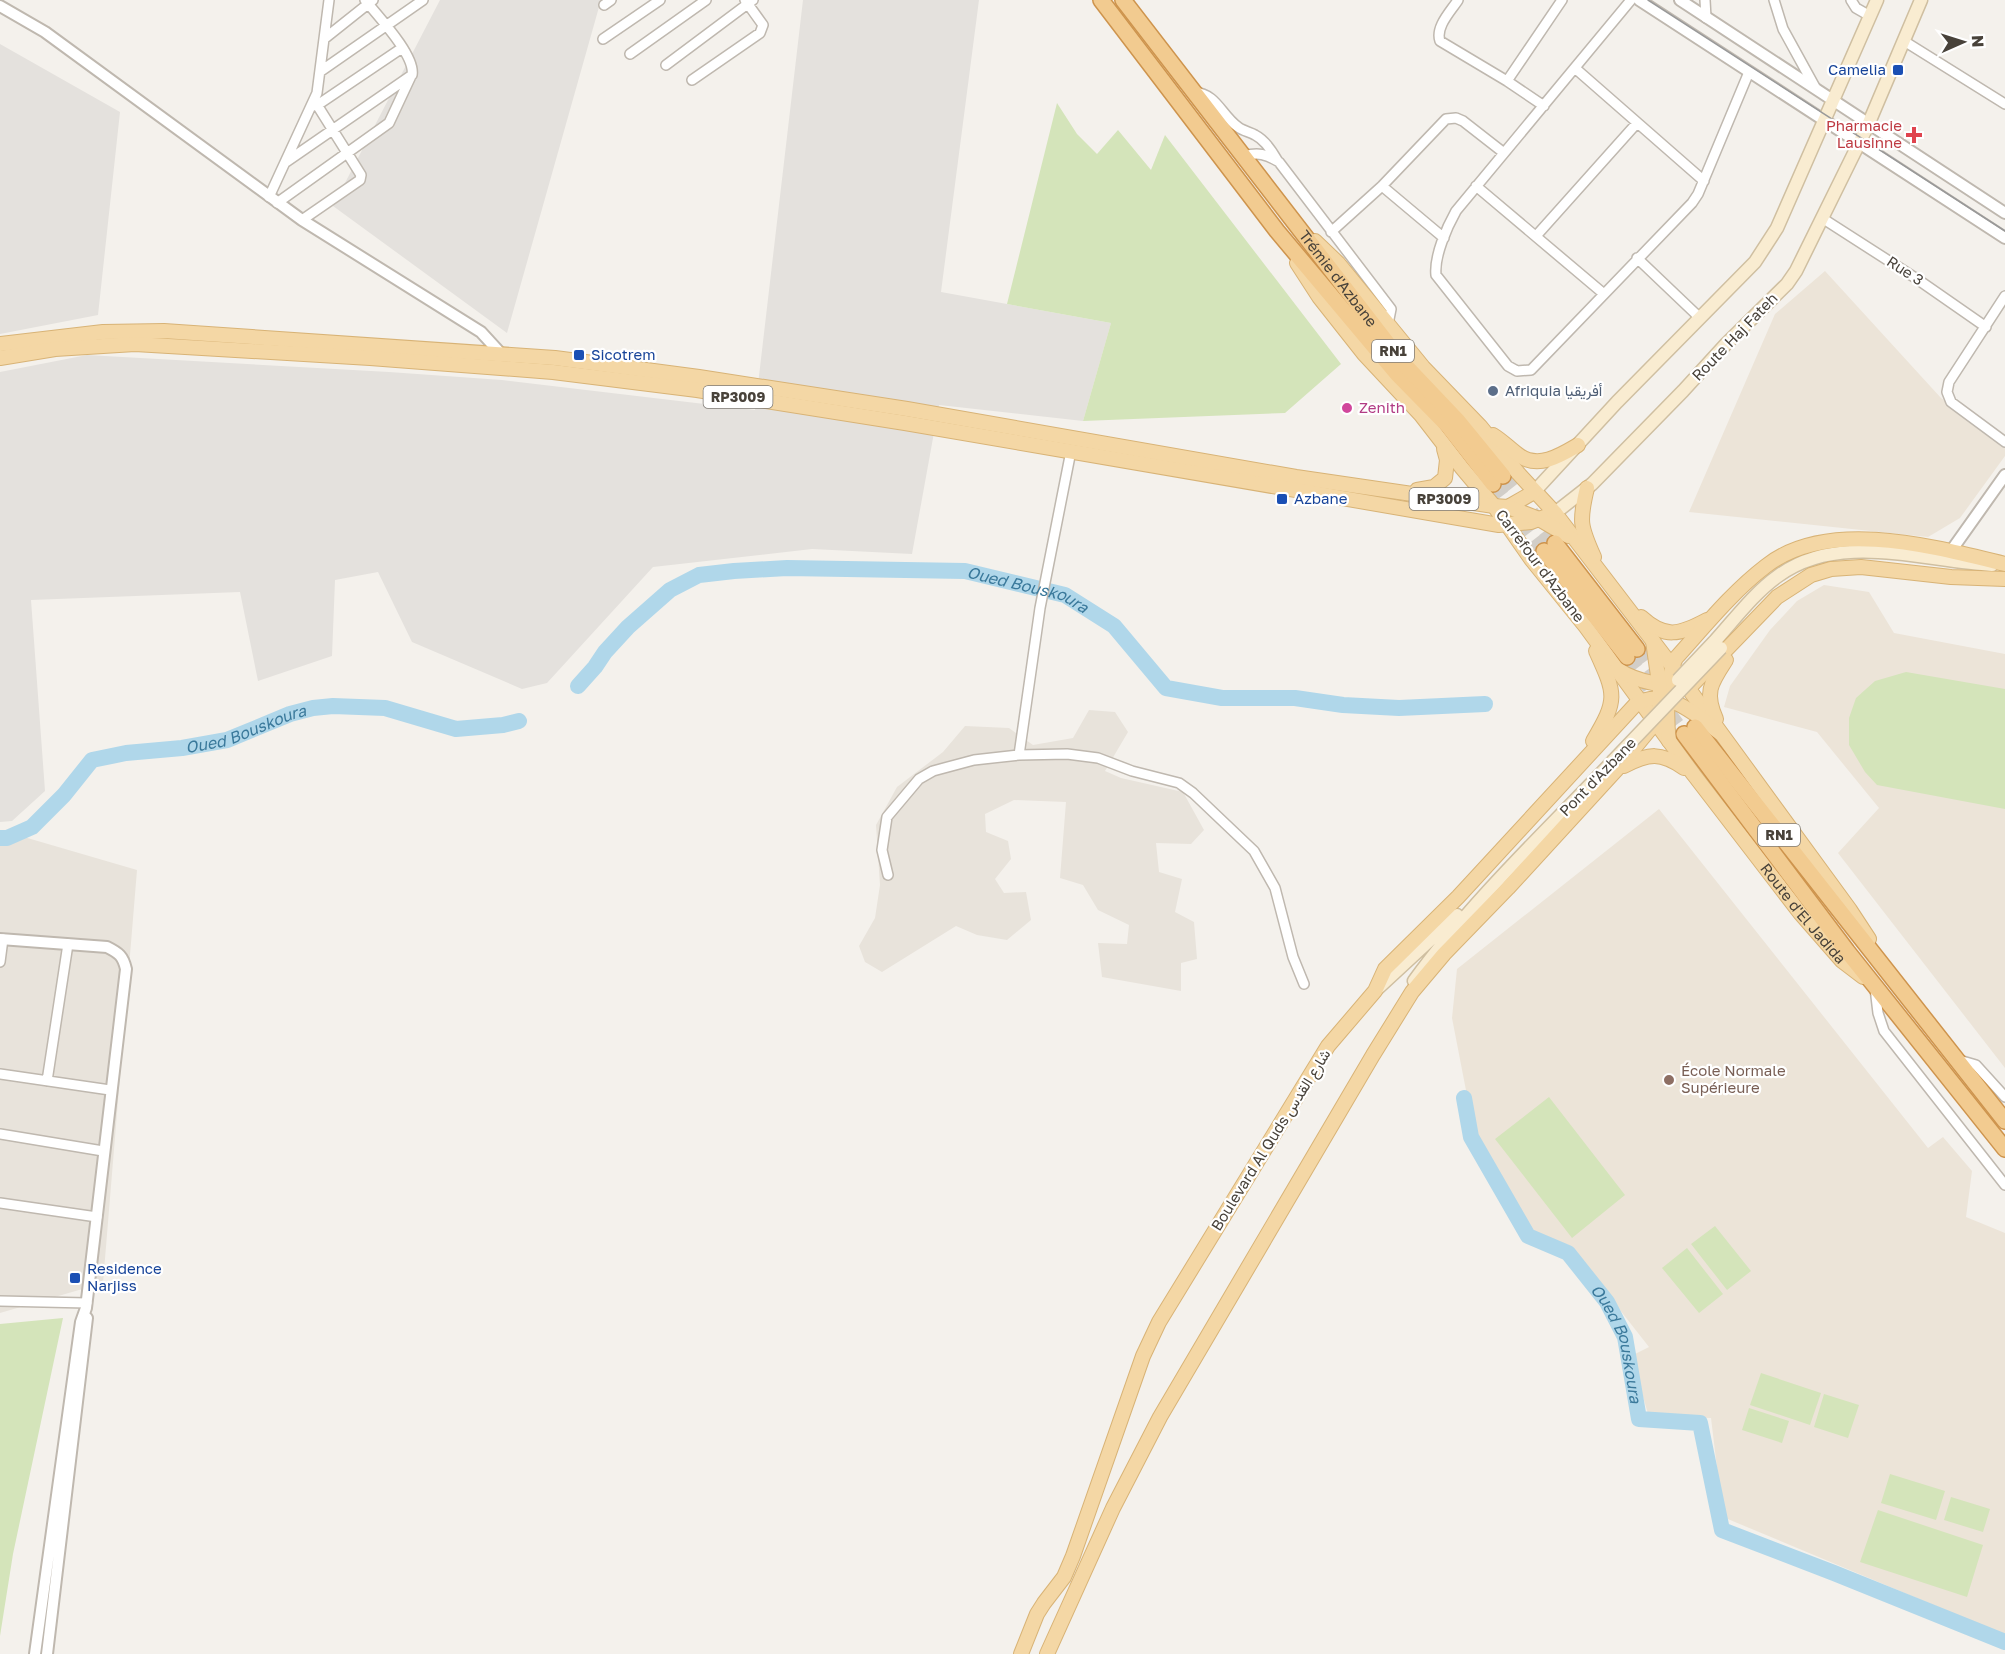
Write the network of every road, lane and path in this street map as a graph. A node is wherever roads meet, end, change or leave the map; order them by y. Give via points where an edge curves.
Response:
1 (329, 0) edge
2 (423, 0) edge
3 (660, 0) edge
4 (706, 0) edge
5 (1101, 0) edge
6 (1123, 0) edge
7 (1458, 0) edge
8 (1562, 0) edge
9 (1631, 0) edge
10 (1640, 0) edge
11 (1681, 0) edge
12 (1705, 0) edge
13 (1774, 0) edge
14 (1851, 0) edge
15 (1877, 0) edge
16 (1921, 0) edge
17 (369, 1) edge
18 (748, 1) edge
19 (0, 6) edge
20 (1870, 16) junction
21 (1706, 18) junction
22 (385, 25) junction
23 (324, 39) junction
24 (603, 39) dead end
25 (1904, 41) junction
26 (402, 48) junction
27 (630, 54) dead end
28 (666, 65) dead end
29 (1576, 69) junction
30 (321, 71) junction
31 (1749, 72) junction
32 (412, 75) junction
33 (692, 80) dead end
34 (1507, 81) junction
35 (1816, 89) junction
36 (1194, 92) junction
37 (1833, 101) junction
38 (315, 103) junction
39 (2005, 104) edge
40 (1544, 106) junction
41 (1824, 120) junction
42 (1637, 123) junction
43 (1868, 125) junction
44 (332, 129) junction
45 (1859, 142) junction
46 (1504, 153) junction
47 (347, 154) junction
48 (1244, 156) junction
49 (286, 162) junction
50 (1278, 162) junction
51 (1704, 181) junction
52 (1382, 186) junction
53 (1476, 186) junction
54 (273, 200) junction
55 (2005, 213) edge
56 (1292, 218) junction
57 (1822, 219) junction
58 (302, 220) junction
59 (1277, 231) junction
60 (1331, 232) junction
61 (1536, 236) junction
62 (1444, 238) junction
63 (2005, 238) edge
64 (1637, 258) junction
65 (1604, 294) junction
66 (2005, 296) edge
67 (1700, 318) junction
68 (1388, 324) junction
69 (1986, 327) junction
70 (0, 344) edge
71 (502, 354) junction
72 (0, 358) edge
73 (510, 368) junction
74 (1481, 428) junction
75 (2005, 442) edge
76 (1442, 443) junction
77 (1578, 445) junction
78 (1071, 451) junction
79 (2005, 476) edge
80 (1505, 478) junction
81 (1587, 488) junction
82 (1394, 491) junction
83 (1534, 492) junction
84 (1503, 513) junction
85 (1555, 513) junction
86 (1531, 518) junction
87 (1469, 520) junction
88 (1574, 540) junction
89 (1523, 547) junction
90 (1549, 547) tunnel mouth
91 (1951, 551) junction
92 (2005, 565) edge
93 (2005, 578) edge
94 (1606, 581) junction
95 (1618, 597) junction
96 (1716, 615) junction
97 (1750, 626) junction
98 (1586, 627) junction
99 (1653, 641) junction
100 (1718, 645) junction
101 (1626, 658) junction
102 (1672, 666) junction
103 (1633, 677) junction
104 (1665, 684) junction
105 (1685, 685) junction
106 (1664, 700) junction
107 (1640, 702) junction
108 (1655, 723) junction
109 (1682, 730) junction
110 (1720, 732) junction
111 (1019, 755) junction
112 (1613, 762) junction
113 (1579, 767) junction
114 (1694, 775) junction
115 (888, 875) dead end
116 (1472, 904) junction
117 (1, 939) edge
118 (68, 944) junction
119 (0, 962) edge
120 (1304, 984) dead end
121 (1875, 986) junction
122 (1898, 987) junction
123 (1375, 991) junction
124 (1373, 1056) junction
125 (1956, 1059) junction
126 (0, 1074) edge
127 (47, 1082) junction
128 (110, 1090) junction
129 (2005, 1097) edge
130 (2005, 1121) edge
131 (0, 1134) edge
132 (2005, 1149) edge
133 (103, 1151) junction
134 (2005, 1185) edge
135 (0, 1203) edge
136 (97, 1217) junction
137 (0, 1301) edge
138 (86, 1306) junction
139 (35, 1654) edge
140 (47, 1654) edge
141 (1021, 1654) edge
142 (1047, 1654) edge

1 - 23 street
2 - 22 street
3 - 24 street
4 - 27 street
5 - 59 highway, RN1
6 - 36 highway, RN1
7 - 34 street via 1439,29 1440,40
8 - 34 street
9 - 29 street
10 - 31 street
11 - 21 street
12 - 21 street
13 - 35 street via 1783,29
14 - 20 street
15 - 20 main road
16 - 25 main road, Route Haj Fateh
17 - 22 street
17 - 23 street
18 - 28 street
18 - 33 street via 764,25 760,33
19 - 54 street via 45,33
20 - 37 main road
21 - 35 street
22 - 26 street
22 - 30 street
23 - 30 street
25 - 39 street
25 - 43 main road, Route Haj Fateh
26 - 32 street via 412,66
26 - 38 street
29 - 40 street
29 - 42 street
30 - 38 street
31 - 41 street
31 - 51 street
32 - 44 street
32 - 47 street via 389,123
34 - 40 street
35 - 37 street
36 - 48 highway, RN1
36 - 50 street via 1205,93 1236,126 1255,135 1272,150
37 - 41 main road
37 - 43 street
38 - 44 street
38 - 49 street
40 - 46 street
41 - 45 street
41 - 67 main road via 1768,245
42 - 51 street
42 - 61 street
43 - 45 main road, Route Haj Fateh
43 - 55 street
44 - 47 street
44 - 49 street
45 - 57 main road, Route Haj Fateh
45 - 63 street
46 - 52 street via 1463,121 1449,118
46 - 53 street
47 - 54 street
47 - 58 street via 360,170 360,180
48 - 50 street via 1267,154
48 - 56 highway, RN1
49 - 54 street
50 - 60 street
51 - 64 street via 1692,203
52 - 60 street
52 - 62 street
53 - 61 street
53 - 62 street via 1456,211
54 - 58 street
56 - 68 main road via 1338,263
56 - 80 highway, Trémie d'Azbane / RN1 via 1402,362
57 - 69 street, Rue 3
57 - 81 main road, Route Haj Fateh via 1786,284
58 - 71 street via 481,332
59 - 76 main road via 1319,297
59 - 80 highway, Trémie d'Azbane / RN1 via 1397,374
60 - 68 street via 1391,309
61 - 65 street
62 - 65 street via 1436,275 1508,366 1517,371 1531,370
64 - 65 street
64 - 67 street
66 - 69 street
67 - 77 main road
68 - 74 main road
69 - 75 street via 1949,382 1947,392 1951,402
70 - 71 main road, RP3009 via 103,332 164,331
71 - 73 street
71 - 82 main road, RP3009 via 699,376
72 - 73 main road, RP3009 via 56,349 135,344
73 - 78 main road, RP3009 via 697,390
74 - 77 main road via 1530,461 1555,458
74 - 80 main road
76 - 82 main road via 1447,469 1441,483 1426,490
76 - 84 main road
77 - 83 main road
78 - 87 main road, RP3009
78 - 111 street via 1040,608
79 - 91 street
80 - 83 main road
80 - 84 main road via 1517,492
81 - 85 main road, Route Haj Fateh
81 - 94 main road via 1581,511 1582,529
82 - 84 main road, RP3009
83 - 84 main road, Carrefour d'Azbane
83 - 85 main road
83 - 86 main road
84 - 86 main road
84 - 87 main road
84 - 89 main road, Carrefour d'Azbane
85 - 86 main road
85 - 88 main road
86 - 88 main road
86 - 89 main road
87 - 89 main road
88 - 94 main road
89 - 98 main road, Carrefour d'Azbane
90 - 101 highway
91 - 92 main road
91 - 96 main road via 1851,539 1804,546 1767,565
92 - 100 main road via 1855,551 1821,555 1776,577
93 - 97 main road via 1951,577 1862,567 1831,569 1793,585
93 - 100 main road via 1953,568 1839,559 1807,568 1781,582
94 - 95 main road
95 - 96 main road via 1647,622 1669,633 1682,632
95 - 99 main road
96 - 102 main road
97 - 105 main road via 1697,682
97 - 110 main road via 1712,682 1709,695
98 - 101 main road, Carrefour d'Azbane
98 - 113 main road via 1612,699 1609,714
99 - 102 main road
99 - 103 main road via 1651,667 1643,675
99 - 104 main road
100 - 112 main road, Pont d'Azbane, bridge
101 - 103 main road
101 - 107 main road, Route d'El Jadida
102 - 104 main road
102 - 105 main road
103 - 104 main road
104 - 105 main road
104 - 106 main road
105 - 110 main road
106 - 107 main road
106 - 108 main road
106 - 109 main road
106 - 109 main road via 1681,704
107 - 108 main road, Route d'El Jadida
107 - 113 main road, Boulevard Al Quds شارع القدس
108 - 109 main road, Route d'El Jadida
108 - 112 main road
109 - 110 main road
109 - 114 main road, Route d'El Jadida
109 - 121 highway, RN1
109 - 122 highway, RN1
110 - 122 main road via 1850,910
111 - 115 street via 946,766 919,778 887,817 882,850
111 - 120 street via 1098,758 1179,783 1193,793 1243,840 1264,867 1275,888
112 - 114 main road via 1658,756 1671,759
112 - 116 main road, Pont d'Azbane
112 - 124 main road via 1508,888 1412,992
113 - 123 main road, Boulevard Al Quds شارع القدس via 1429,928 1385,969
114 - 121 main road, Route d'El Jadida via 1800,913 1842,961
116 - 123 main road
116 - 124 main road via 1411,986
117 - 118 street
117 - 119 street
118 - 127 street
118 - 128 street via 107,947 124,960
121 - 132 highway, Route d'El Jadida / RN1
121 - 134 street via 1884,1031
122 - 125 highway, RN1
123 - 141 main road, Boulevard Al Quds شارع القدس via 1328,1046 1159,1322 1143,1356 1073,1556 1064,1577 1038,1614
124 - 142 main road via 1160,1417 1113,1508
125 - 129 street via 1976,1065
125 - 130 highway, RN1
126 - 127 street
127 - 128 street
128 - 133 street
131 - 133 street
133 - 136 street
135 - 136 street
136 - 138 street
137 - 138 street
138 - 139 street via 65,1423
138 - 140 street via 87,1334

